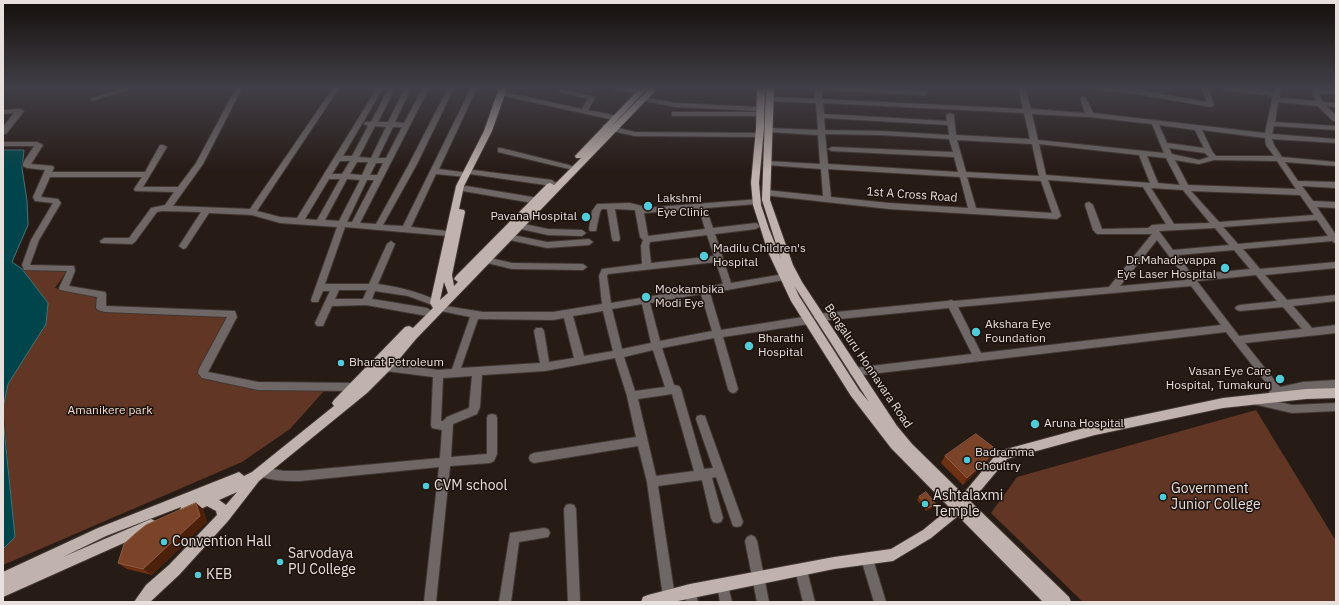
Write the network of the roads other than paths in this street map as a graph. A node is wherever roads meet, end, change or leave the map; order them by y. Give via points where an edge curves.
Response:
1 (16, 116) edge
2 (224, 116) edge
3 (317, 116) edge
4 (362, 116) edge
5 (377, 116) edge
6 (394, 116) edge
7 (412, 116) edge
8 (437, 116) edge
9 (460, 116) edge
10 (497, 116) edge
11 (605, 116) edge
12 (621, 116) edge
13 (761, 116) edge
14 (766, 116) edge
15 (820, 116) edge
16 (830, 116) edge
17 (1029, 116) edge
18 (1099, 116) edge
19 (1273, 116) edge
20 (614, 118) joint
21 (358, 123) junction
22 (373, 124) junction
23 (390, 124) junction
24 (1155, 124) junction
25 (1272, 124) junction
26 (407, 125) junction
27 (610, 128) junction
28 (1336, 128) edge
29 (1198, 129) junction
30 (3, 132) edge
31 (764, 132) junction
32 (822, 132) junction
33 (1268, 136) junction
34 (954, 139) junction
35 (1336, 141) edge
36 (1035, 142) junction
37 (3, 144) edge
38 (1164, 145) junction
39 (162, 147) dead end
40 (832, 149) dead end
41 (501, 150) dead end
42 (1142, 152) junction
43 (958, 155) junction
44 (1212, 155) junction
45 (1169, 156) junction
46 (337, 158) junction
47 (355, 159) junction
48 (1280, 159) junction
49 (374, 160) junction
50 (389, 160) junction
51 (767, 163) junction
52 (1336, 164) edge
53 (568, 167) junction
54 (824, 167) junction
55 (434, 171) junction
56 (469, 173) junction
57 (146, 174) junction
58 (964, 175) junction
59 (46, 176) junction
60 (326, 176) junction
61 (344, 177) junction
62 (365, 178) junction
63 (380, 178) junction
64 (1043, 178) junction
65 (1296, 183) junction
66 (552, 184) junction
67 (1336, 184) edge
68 (1145, 185) junction
69 (1155, 185) junction
70 (1186, 188) junction
71 (466, 189) junction
72 (180, 190) junction
73 (1303, 192) junction
74 (766, 193) junction
75 (539, 200) junction
76 (827, 200) junction
77 (354, 201) junction
78 (757, 201) junction
79 (367, 202) junction
80 (1311, 204) junction
81 (1089, 205) dead end
82 (1336, 205) edge
83 (611, 207) junction
84 (702, 207) junction
85 (167, 208) junction
86 (207, 210) junction
87 (640, 211) junction
88 (973, 211) junction
89 (252, 212) junction
90 (1320, 217) junction
91 (298, 222) junction
92 (319, 223) junction
93 (342, 224) junction
94 (355, 225) junction
95 (1218, 225) junction
96 (519, 226) junction
97 (756, 226) dead end
98 (378, 227) junction
99 (1172, 227) junction
100 (1332, 228) edge
101 (406, 229) junction
102 (593, 229) dead end
103 (710, 232) junction
104 (1156, 232) junction
105 (582, 233) dead end
106 (452, 235) junction
107 (508, 237) junction
108 (616, 239) dead end
109 (647, 239) junction
110 (1335, 240) edge
111 (104, 241) dead end
112 (589, 242) dead end
113 (392, 244) dead end
114 (182, 246) dead end
115 (1237, 248) junction
116 (1171, 253) junction
117 (718, 258) junction
118 (486, 260) junction
119 (1336, 265) edge
120 (647, 266) junction
121 (583, 267) dead end
122 (1257, 272) junction
123 (784, 277) junction
124 (1192, 280) junction
125 (336, 287) junction
126 (728, 287) junction
127 (319, 288) junction
128 (373, 288) junction
129 (1112, 290) junction
130 (452, 291) junction
131 (705, 291) junction
132 (1336, 298) edge
133 (315, 300) dead end
134 (644, 300) junction
135 (366, 302) junction
136 (329, 303) junction
137 (950, 303) junction
138 (1284, 303) junction
139 (437, 306) junction
140 (607, 307) junction
141 (1240, 308) dead end
142 (427, 312) junction
143 (568, 314) junction
144 (476, 315) junction
145 (814, 318) junction
146 (320, 323) dead end
147 (1228, 328) junction
148 (1336, 329) edge
149 (539, 330) dead end
150 (1310, 332) junction
151 (717, 334) junction
152 (1237, 340) junction
153 (656, 345) junction
154 (618, 354) junction
155 (978, 357) junction
156 (580, 361) junction
157 (386, 367) junction
158 (544, 367) junction
159 (477, 371) junction
160 (854, 372) junction
161 (455, 373) junction
162 (438, 374) junction
163 (1336, 384) edge
164 (354, 387) junction
165 (733, 389) dead end
166 (671, 390) junction
167 (1336, 393) edge
168 (1281, 394) junction
169 (632, 396) junction
170 (1252, 400) junction
171 (1336, 407) edge
172 (492, 418) dead end
173 (702, 419) dead end
174 (448, 426) junction
175 (643, 441) junction
176 (534, 458) dead end
177 (445, 462) junction
178 (258, 472) junction
179 (720, 472) junction
180 (703, 475) junction
181 (652, 482) junction
182 (207, 500) junction
183 (961, 505) junction
184 (570, 509) dead end
185 (224, 517) junction
186 (716, 518) dead end
187 (737, 522) dead end
188 (544, 533) dead end
189 (751, 541) dead end
190 (867, 559) junction
191 (801, 570) junction
192 (3, 578) edge
193 (758, 578) junction
194 (723, 585) junction
195 (3, 590) edge
196 (669, 596) junction
197 (691, 596) edge
198 (142, 602) edge
199 (430, 602) edge
200 (505, 602) edge
201 (574, 602) edge
202 (648, 602) edge
203 (726, 602) edge
204 (763, 602) edge
205 (809, 602) edge
206 (880, 602) edge
207 (1052, 602) edge
208 (1064, 602) edge

1 - 30 street
2 - 72 street via 201,161
3 - 89 street
4 - 21 street
5 - 22 street
6 - 23 street
7 - 26 street
8 - 98 street
9 - 55 street
10 - 56 main road via 493,134
11 - 20 street
12 - 27 main road
13 - 31 main road, Bengaluru Honnavara Road
14 - 31 main road, Bengaluru Honnavara Road
15 - 32 street
16 - 34 street via 950,119
17 - 36 street
18 - 24 street
19 - 25 street
20 - 27 main road
21 - 22 street
21 - 46 street
22 - 23 street
22 - 47 street
23 - 26 street
23 - 49 street
24 - 29 street
24 - 38 street
25 - 28 street
25 - 33 street
26 - 50 street
27 - 31 street via 635,134
27 - 53 main road
27 - 75 main road
29 - 33 street
29 - 44 street
31 - 32 street
31 - 51 main road, Bengaluru Honnavara Road
31 - 78 main road, Bengaluru Honnavara Road via 755,183
32 - 34 street via 881,133
32 - 54 street
33 - 35 street
33 - 48 street via 1270,145
34 - 36 street
34 - 43 street
36 - 42 street
36 - 64 street
37 - 59 street via 39,145 27,166 50,168
38 - 44 street
38 - 45 street
39 - 57 street
40 - 43 street
41 - 53 street
42 - 45 street
42 - 69 street
43 - 58 street
44 - 45 street via 1199,162
44 - 48 street
45 - 70 street
46 - 47 street
46 - 60 street
47 - 49 street
47 - 61 street
48 - 52 street
48 - 65 street
49 - 50 street
49 - 62 street
50 - 63 street
51 - 54 street
51 - 74 main road, Bengaluru Honnavara Road
53 - 66 main road
54 - 58 street
54 - 76 street
55 - 56 street
55 - 101 street
56 - 66 street
56 - 71 main road
56 - 106 main road via 460,186
57 - 59 street
57 - 72 street via 138,190
58 - 64 street
58 - 88 street
59 - 164 street via 38,199 57,203 35,240 27,268 71,268 63,288 102,294 100,305 104,309 232,314 204,370 205,375 258,386
60 - 61 street
60 - 91 street
61 - 62 street
61 - 92 street
62 - 63 street
62 - 77 street
63 - 79 street
64 - 68 street
64 - 88 street, 1st A Cross Road via 1057,216
65 - 67 street
65 - 73 street
66 - 75 main road
68 - 69 street
68 - 99 street
69 - 70 street
70 - 73 street
70 - 95 street
71 - 75 street
71 - 106 main road
72 - 85 street
73 - 80 street
74 - 76 street, 1st A Cross Road
74 - 145 main road, Bengaluru Honnavara Road via 768,208 788,265
75 - 96 main road
75 - 130 main road
76 - 88 street, 1st A Cross Road
77 - 79 street
77 - 93 street
78 - 84 street
78 - 123 main road, Bengaluru Honnavara Road via 764,230
79 - 94 street
80 - 82 street
80 - 90 street
81 - 104 street via 1097,230 1100,232
83 - 87 street via 636,206
83 - 102 street via 600,206 596,211
83 - 108 street
84 - 87 street
84 - 103 street
85 - 86 street
85 - 111 street via 154,210 129,242
86 - 89 street
86 - 114 street
87 - 109 street via 644,237
89 - 91 street
90 - 95 street
90 - 100 street
91 - 92 street
92 - 93 street
93 - 94 street
93 - 127 street
94 - 98 street
95 - 99 street
95 - 115 street
96 - 105 street via 548,232
96 - 107 main road
97 - 103 street
98 - 101 street
99 - 104 street via 1152,228
100 - 110 street
101 - 106 street
103 - 109 street
103 - 117 street
104 - 116 street
104 - 129 street
106 - 130 main road via 447,275
106 - 139 main road via 438,286
107 - 112 street via 547,245
107 - 118 main road
109 - 120 street
110 - 115 street
113 - 128 street
115 - 116 street
115 - 122 street
116 - 124 street
117 - 120 street
117 - 126 street
118 - 121 street via 512,266
118 - 130 main road
119 - 122 street
120 - 140 street via 605,271 603,276
122 - 124 street
122 - 138 street
123 - 126 street
123 - 145 main road, Bengaluru Honnavara Road
124 - 129 street
124 - 147 street
125 - 127 street
125 - 128 street
125 - 136 street
126 - 131 street
127 - 133 street
128 - 135 street
128 - 139 street via 420,296
129 - 137 street
130 - 139 main road
131 - 134 street
131 - 151 street
132 - 138 street
134 - 140 street
134 - 153 street
135 - 136 street
135 - 142 street
136 - 146 street
137 - 145 street
137 - 155 street
138 - 141 street
138 - 150 street
139 - 142 main road
139 - 144 street
139 - 157 main road
140 - 143 street
140 - 154 street
142 - 164 main road
143 - 144 street
143 - 156 street
144 - 161 street
145 - 151 street
145 - 160 main road, Bengaluru Honnavara Road
145 - 183 main road, Bengaluru Honnavara Road via 855,393 895,444
147 - 152 street
147 - 155 street
148 - 150 street
149 - 158 street
150 - 152 street
151 - 153 street
151 - 165 street
152 - 168 street
153 - 154 street
153 - 166 street
154 - 156 street
154 - 169 street
155 - 160 street
156 - 158 street
157 - 162 street
157 - 178 main road via 363,390
158 - 159 street
159 - 161 street
159 - 174 street via 473,411 451,420
160 - 183 main road, Bengaluru Honnavara Road via 892,430
161 - 162 street
162 - 174 street via 436,425
163 - 168 street via 1303,386
164 - 178 main road
166 - 169 street
166 - 180 street via 676,389
167 - 168 main road
168 - 170 main road
169 - 175 street
170 - 171 street via 1292,409
170 - 183 main road via 1158,416 1003,455
172 - 177 street via 490,458
173 - 179 street
174 - 177 street
175 - 176 street
175 - 181 street
177 - 178 street via 300,476
177 - 199 street
178 - 182 main road
178 - 185 main road
178 - 192 main road via 102,532
179 - 180 street
179 - 187 street
180 - 181 street
180 - 186 street
181 - 196 street
182 - 185 main road via 221,507
182 - 195 main road
183 - 190 main road via 927,534 893,555
183 - 207 main road, Bengaluru Honnavara Road
183 - 208 main road, Bengaluru Honnavara Road
184 - 201 street
185 - 198 main road
188 - 200 street via 514,537
189 - 193 street
190 - 191 main road
190 - 206 street
191 - 193 main road
191 - 205 street
193 - 194 main road
193 - 204 street
194 - 197 main road
194 - 203 street
196 - 197 main road
196 - 202 main road

